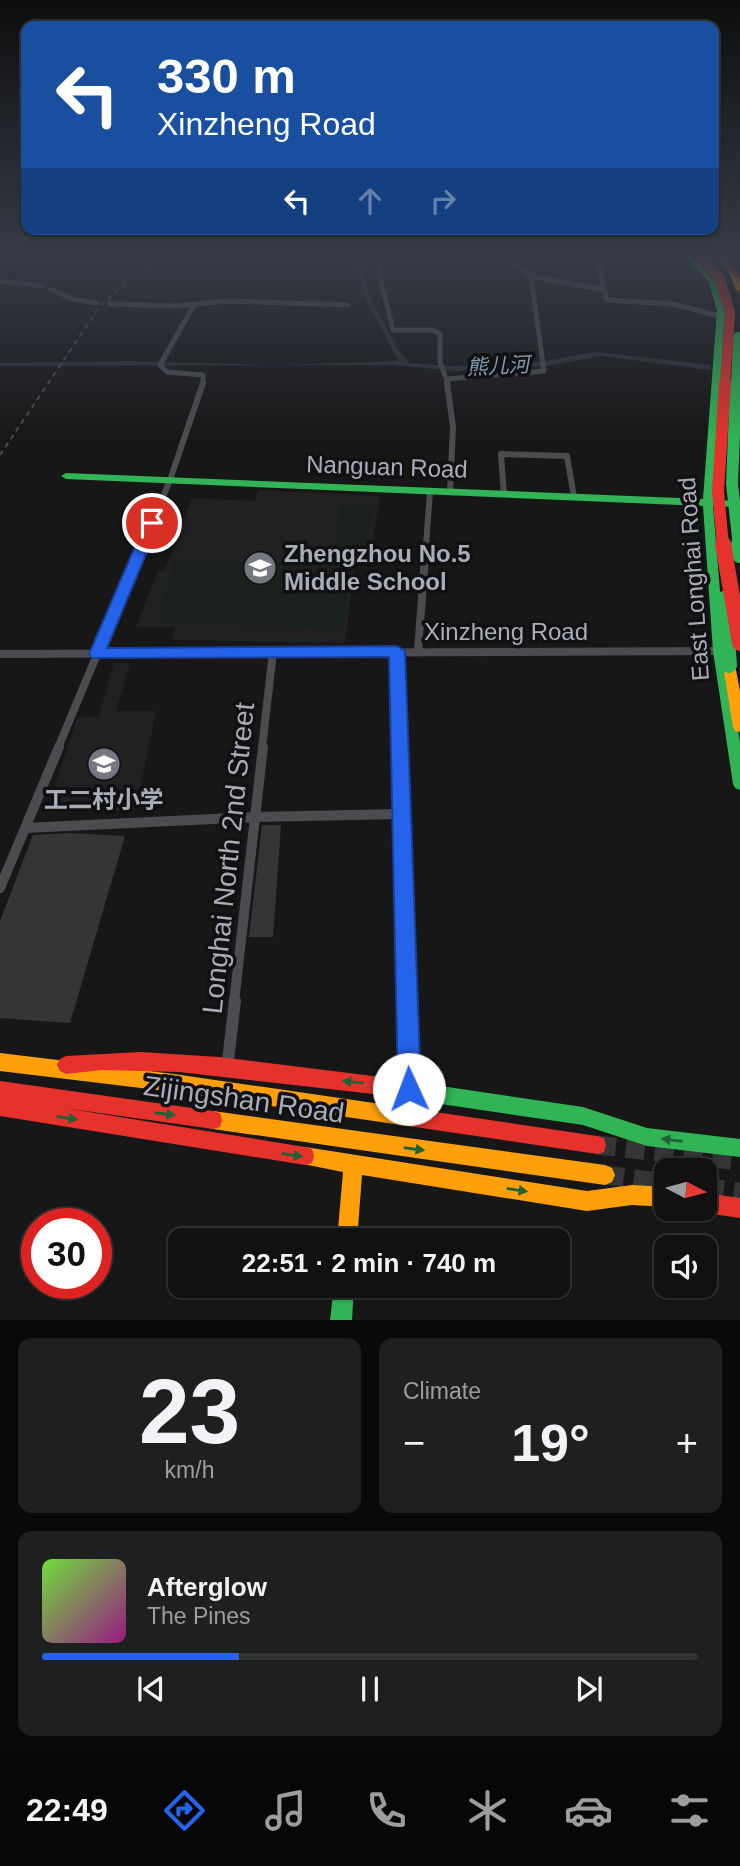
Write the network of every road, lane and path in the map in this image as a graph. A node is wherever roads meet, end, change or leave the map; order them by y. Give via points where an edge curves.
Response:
1 (720, 316) edge
2 (188, 317) edge
3 (390, 317) edge
4 (536, 317) edge
5 (730, 317) edge
6 (739, 317) edge
7 (445, 375) junction
8 (740, 462) edge
9 (65, 476) dead end
10 (170, 480) junction
11 (732, 484) junction
12 (430, 491) junction
13 (450, 492) junction
14 (504, 494) junction
15 (574, 497) junction
16 (708, 503) junction
17 (740, 504) edge
18 (740, 555) edge
19 (725, 562) junction
20 (740, 646) edge
21 (397, 651) junction
22 (418, 651) junction
23 (719, 651) junction
24 (273, 652) junction
25 (0, 654) edge
26 (97, 654) junction
27 (740, 727) edge
28 (740, 784) edge
29 (402, 814) junction
30 (255, 817) junction
31 (25, 828) junction
32 (0, 888) edge
33 (0, 1062) edge
34 (47, 1068) junction
35 (227, 1069) junction
36 (409, 1089) junction
37 (0, 1090) edge
38 (0, 1107) edge
39 (597, 1145) tunnel mouth
40 (740, 1148) edge
41 (353, 1165) junction
42 (605, 1175) tunnel mouth
43 (654, 1197) edge
44 (718, 1205) edge
45 (740, 1208) edge
46 (349, 1228) edge
47 (343, 1298) edge
48 (341, 1320) edge

1 - 16 main road, East Longhai Road
2 - 10 street via 162,363 167,372 205,378
3 - 7 street via 393,330 438,332
4 - 7 street via 544,371
5 - 19 main road, bridge via 718,480
6 - 11 main road, bridge
7 - 13 street via 453,427
8 - 11 main road, bridge
9 - 10 main road, Nanguan Road
10 - 12 main road, Nanguan Road
10 - 26 street
11 - 18 main road, bridge
12 - 13 main road, Nanguan Road
12 - 22 street
13 - 14 main road, Nanguan Road
14 - 15 main road, Nanguan Road
14 - 15 street via 501,454 567,456
15 - 16 main road, Nanguan Road
16 - 17 main road, Nanguan Road
16 - 23 main road, East Longhai Road
19 - 20 main road, bridge
19 - 27 main road, bridge via 726,645
20 - 23 street, Xinzheng Road
21 - 22 street, Xinzheng Road
21 - 24 street, Xinzheng Road
21 - 29 street
22 - 23 street, Xinzheng Road
23 - 28 main road, East Longhai Road
24 - 26 street, Xinzheng Road
24 - 30 street, Longhai North 2nd Street
25 - 26 street, Xinzheng Road
26 - 31 street
29 - 30 street
29 - 36 street
30 - 31 street
30 - 35 street, Longhai North 2nd Street
31 - 32 street
33 - 34 main road, Zijingshan Road
34 - 35 main road via 101,1060
34 - 39 main road, Zijingshan Road
36 -> 35 main road
40 -> 36 main road via 647,1137 583,1116
37 -> 42 main road, Zijingshan Road
38 -> 41 main road
41 -> 43 main road via 587,1201
41 - 46 main road
44 - 45 main road
47 - 48 main road

